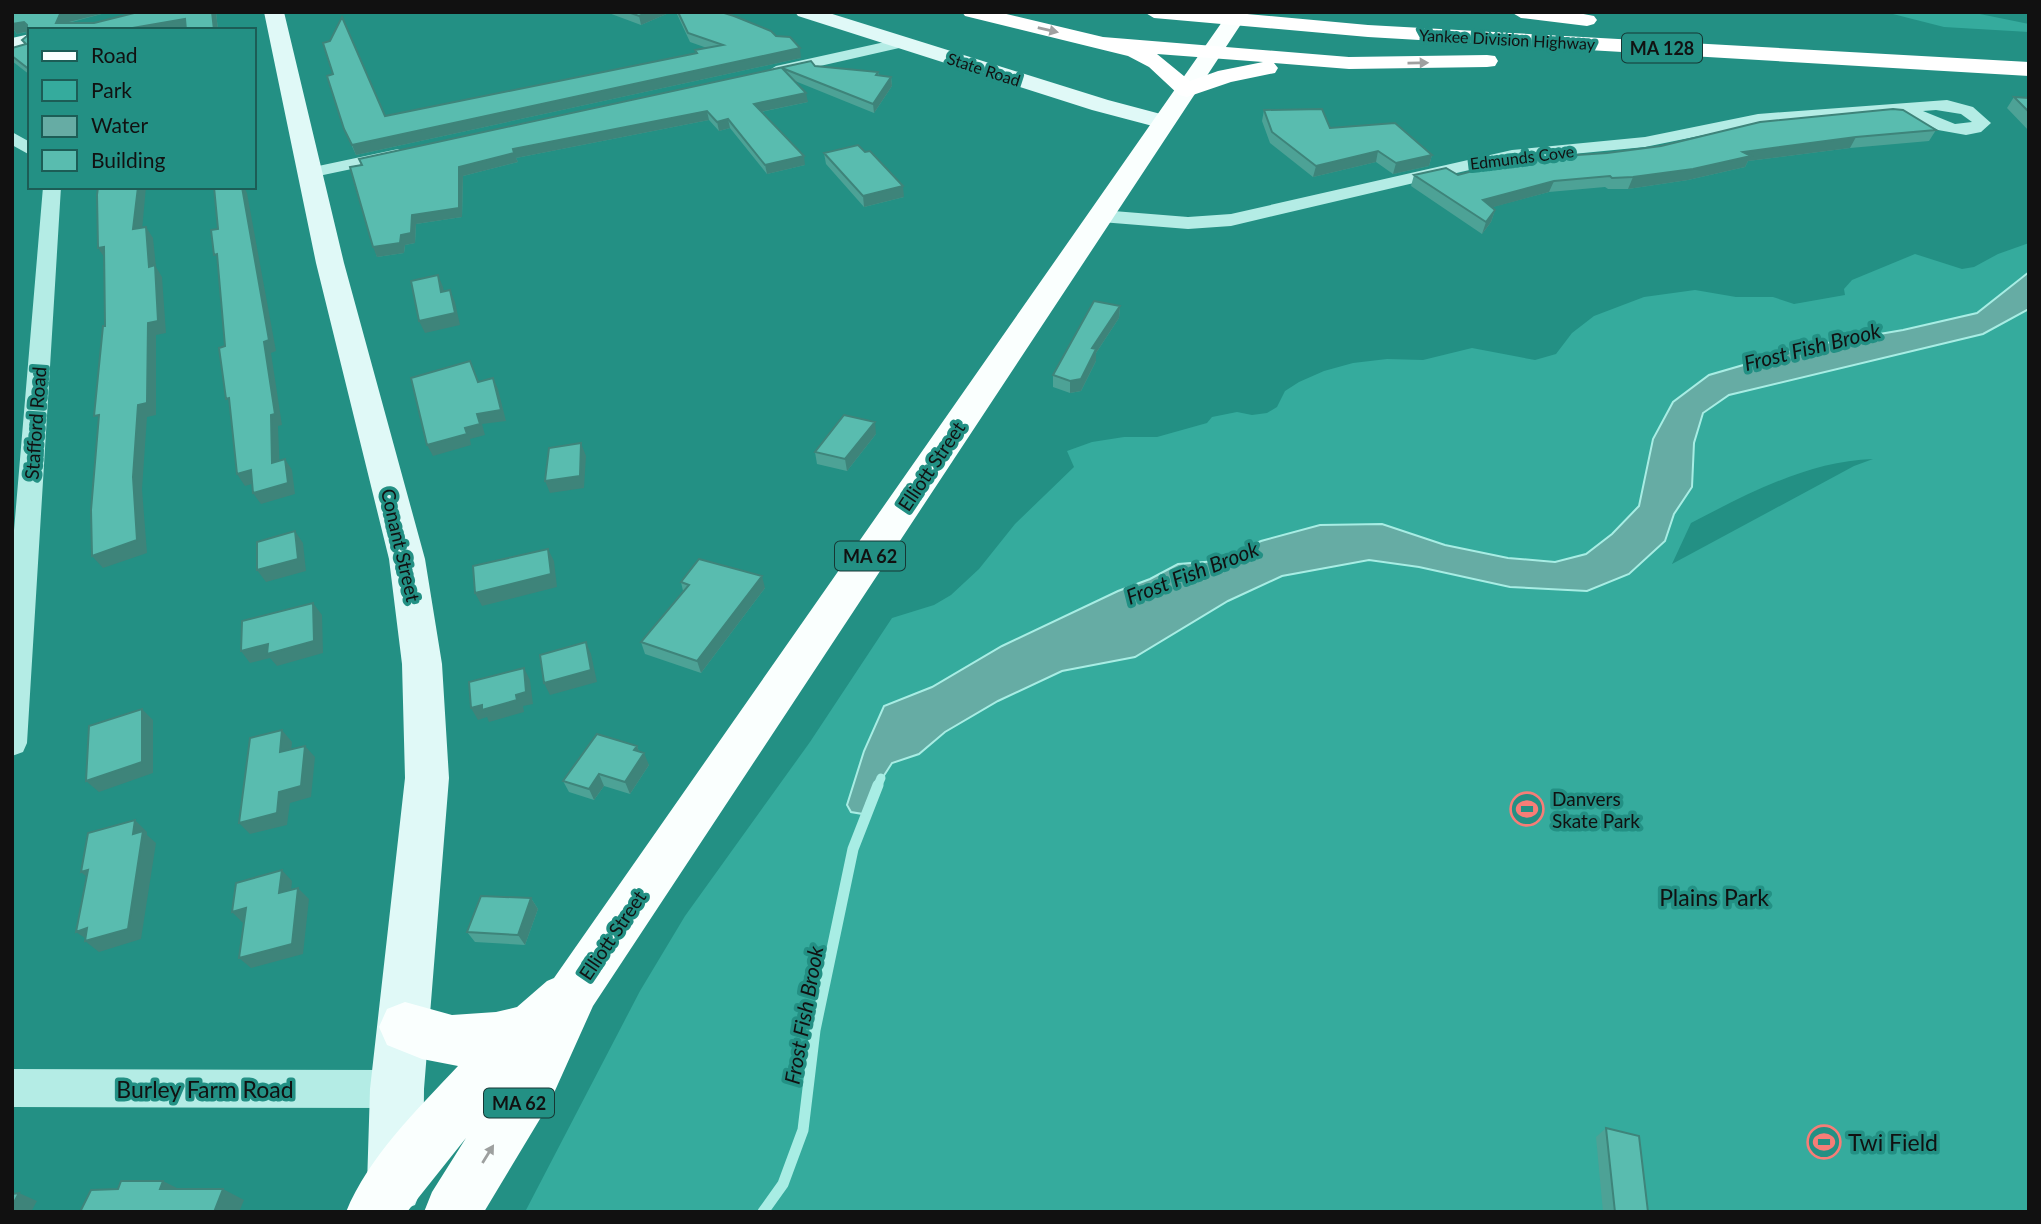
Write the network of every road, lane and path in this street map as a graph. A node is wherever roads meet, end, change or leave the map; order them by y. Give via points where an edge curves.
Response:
1 (274, 12) edge
2 (804, 12) edge
3 (972, 12) edge
4 (1240, 12) edge
5 (1255, 12) edge
6 (1521, 12) edge
7 (1163, 13) edge
8 (1297, 21) junction
9 (1612, 23) dead end
10 (1638, 26) dead end
11 (903, 43) junction
12 (1105, 43) junction
13 (1214, 51) junction
14 (2029, 58) edge
15 (1349, 63) junction
16 (1957, 65) junction
17 (2029, 69) edge
18 (761, 75) edge
19 (1187, 90) junction
20 (1906, 108) edge
21 (1164, 122) junction
22 (12, 137) edge
23 (28, 149) edge
24 (420, 149) edge
25 (309, 173) junction
26 (52, 189) edge
27 (1101, 216) junction
28 (12, 743) edge
29 (575, 989) junction
30 (405, 1027) junction
31 (529, 1030) junction
32 (12, 1088) edge
33 (397, 1089) junction
34 (381, 1203) edge
35 (452, 1212) edge

1 - 25 main road, Conant Street
2 - 11 main road, State Road
3 -> 12 highway
4 - 13 main road, Elliott Street / MA 62
5 - 8 highway, Yankee Division Highway / MA 128
6 - 9 highway
7 - 8 highway, Yankee Division Highway / MA 128
8 - 14 highway, Yankee Division Highway / MA 128
8 - 16 highway, Yankee Division Highway / MA 128
10 - 14 highway
11 - 18 street
11 - 21 main road, State Road
12 - 13 highway
12 - 19 highway via 1153,59
13 - 15 highway
13 - 19 main road, Elliott Street / MA 62
15 -> 16 highway via 1651,59
15 - 19 highway via 1256,69
16 - 17 highway, Yankee Division Highway / MA 128
19 - 21 main road, Elliott Street / MA 62
20 - 27 street, Edmunds Cove via 1758,119 1645,142 1512,155 1231,220 1188,223
21 - 27 main road, Elliott Street / MA 62
22 - 23 street
24 - 25 street
25 - 30 main road, Conant Street via 415,605 427,778
26 - 28 street, Stafford Road
27 - 29 main road, Elliott Street / MA 62
29 - 31 main road, Elliott Street / MA 62
35 -> 29 main road, Elliott Street / MA 62 via 530,1085
30 - 31 main road via 430,1038 457,1042 491,1040
30 - 33 main road, Conant Street
31 - 34 main road, Elliott Street / MA 62
32 - 33 street, Burley Farm Road
33 - 34 main road, Conant Street

